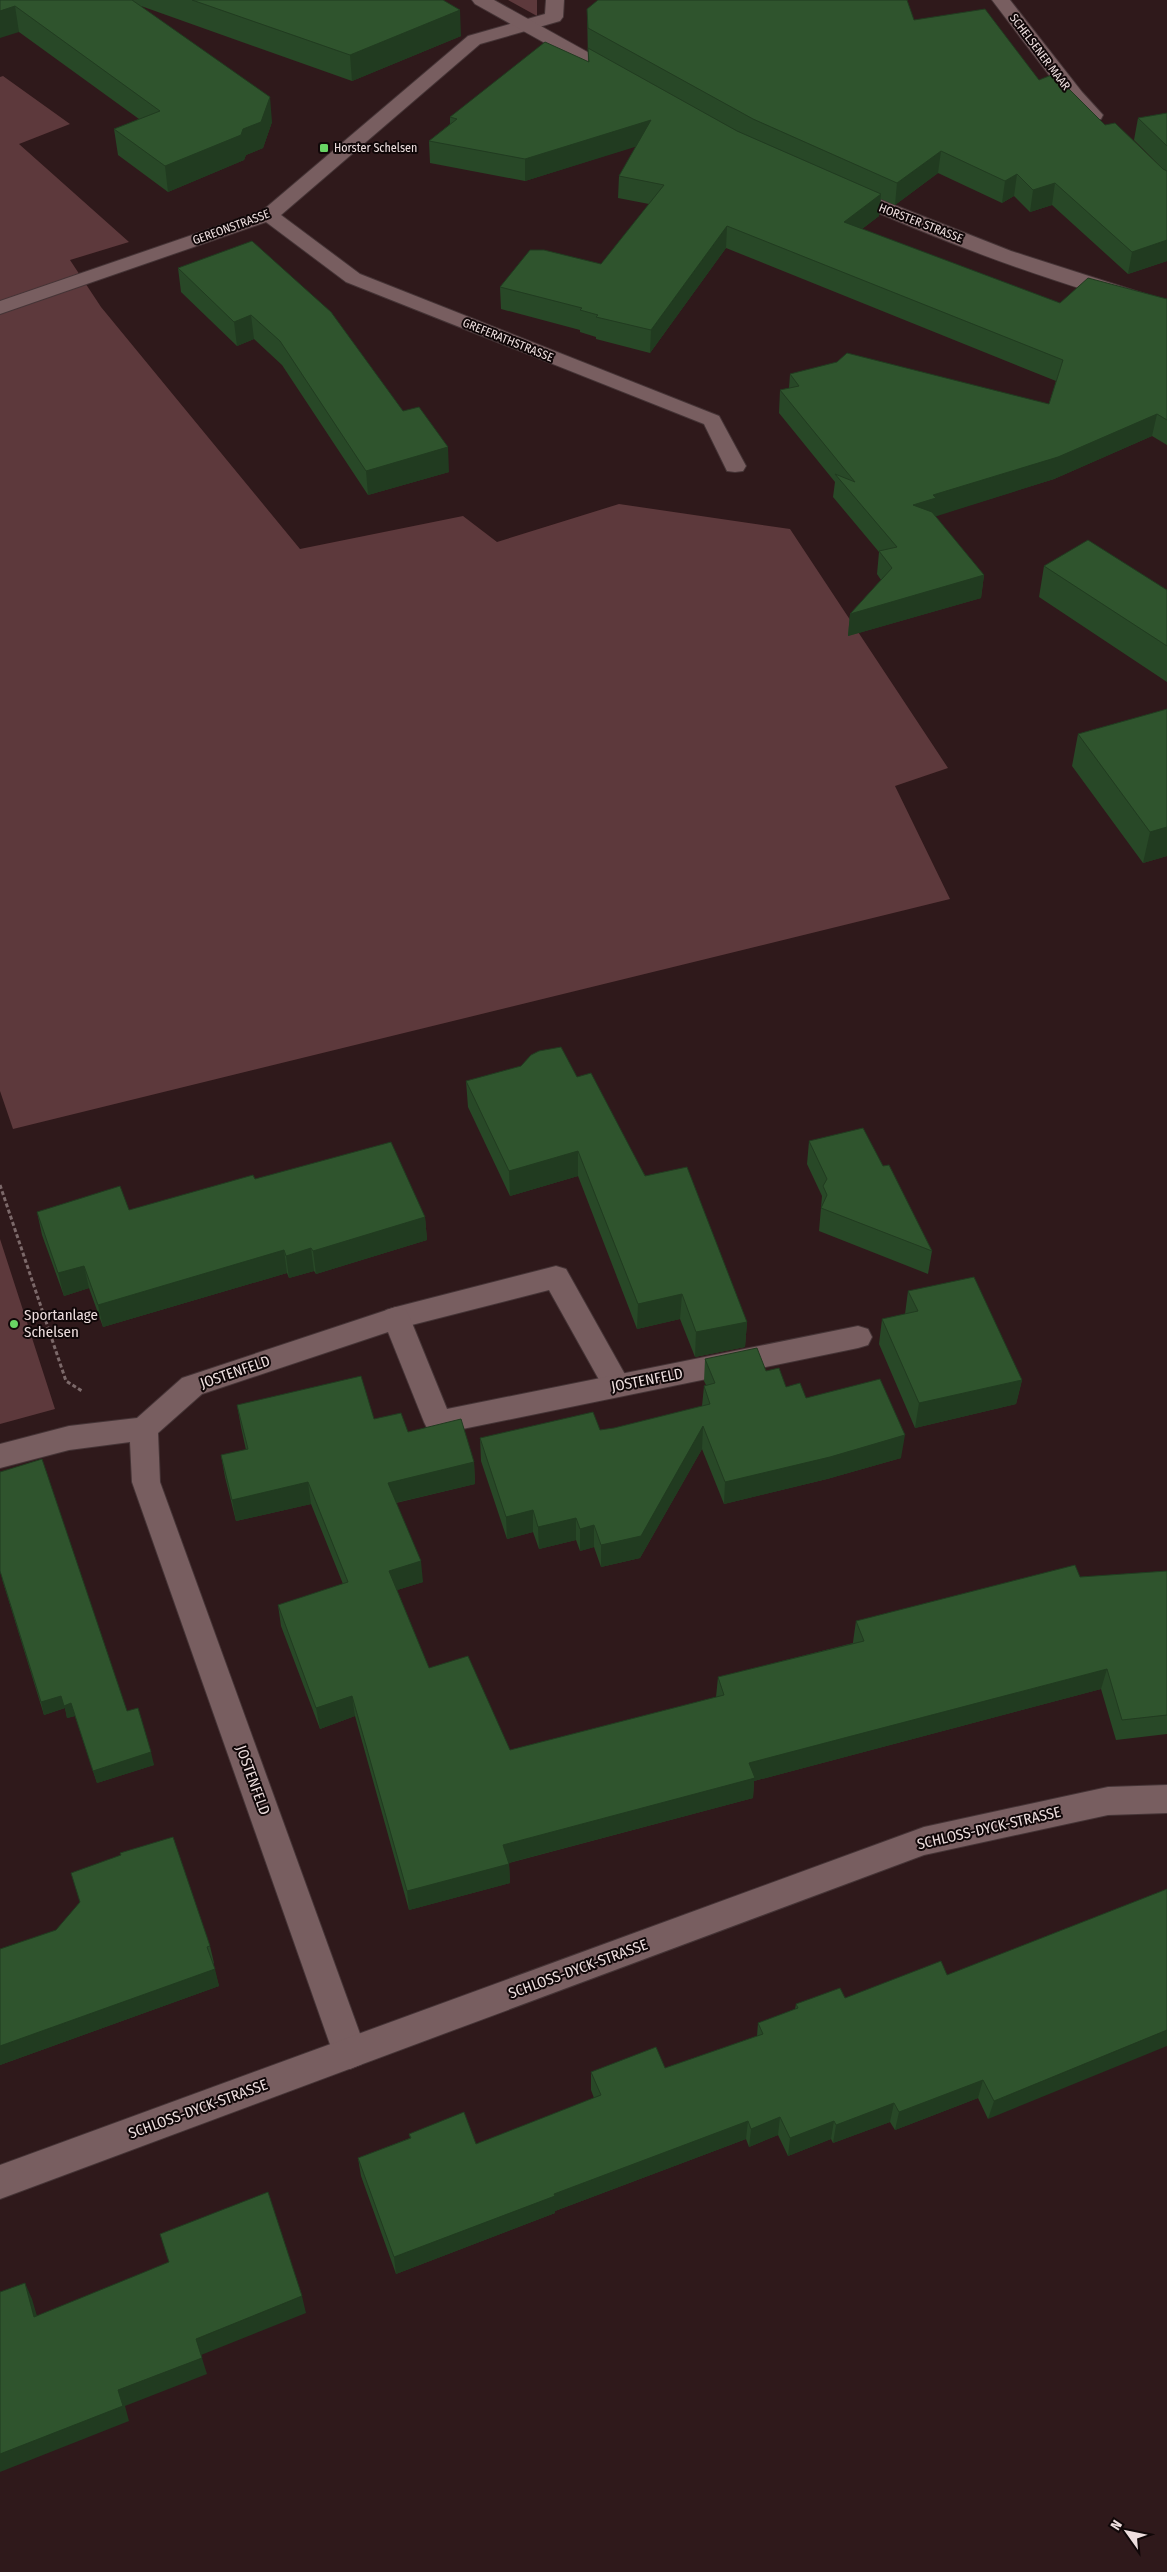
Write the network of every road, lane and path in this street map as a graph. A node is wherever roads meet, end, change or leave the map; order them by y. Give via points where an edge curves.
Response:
1 (481, 0) edge
2 (555, 0) edge
3 (1001, 0) edge
4 (528, 26) junction
5 (633, 85) edge
6 (1110, 131) edge
7 (825, 183) edge
8 (269, 215) junction
9 (1167, 307) edge
10 (0, 308) edge
11 (735, 466) dead end
12 (0, 1185) edge
13 (396, 1318) junction
14 (858, 1337) dead end
15 (617, 1386) junction
16 (144, 1429) junction
17 (0, 1456) edge
18 (1167, 1799) edge
19 (350, 2053) junction
20 (0, 2182) edge

1 - 4 street
2 - 4 street via 554,17
3 - 6 street, SCHELSENER MAAR via 1074,96
4 - 5 street
4 - 8 street, GEREONSTRASSE via 474,40
7 - 9 street, HORSTER STRASSE via 888,211 1079,281
8 - 10 street, GEREONSTRASSE
8 - 11 street, GREFERATHSTRASSE via 353,278 712,420
12 - 16 path via 66,1381
13 - 15 street via 556,1277
13 - 15 street, JOSTENFELD via 438,1422
13 - 16 street, JOSTENFELD via 192,1386
14 - 15 street, JOSTENFELD
16 - 17 street via 69,1438
16 - 19 street, JOSTENFELD via 146,1482
18 - 19 street, SCHLOSS-DYCK-STRASSE via 1108,1801 924,1841
19 - 20 street, SCHLOSS-DYCK-STRASSE

